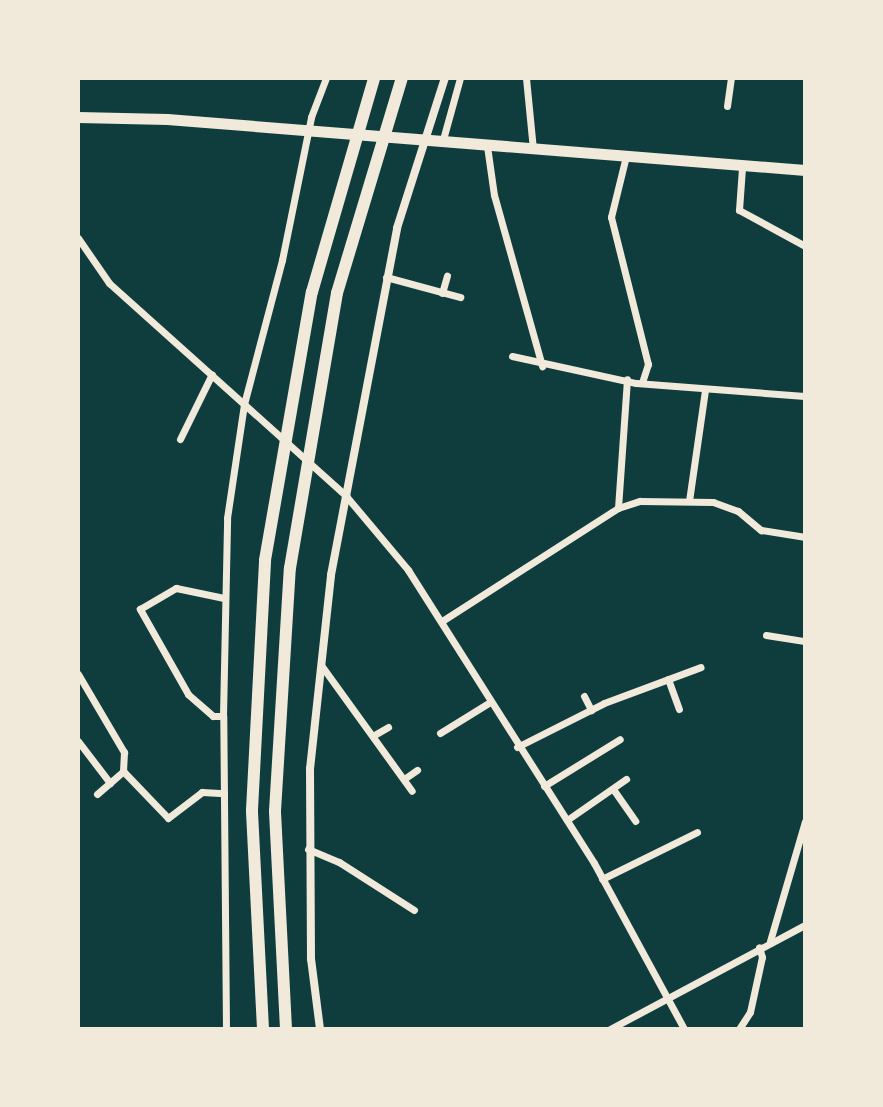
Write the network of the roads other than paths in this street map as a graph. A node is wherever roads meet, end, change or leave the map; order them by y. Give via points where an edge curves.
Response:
1 (326, 78) edge
2 (374, 78) edge
3 (402, 78) edge
4 (445, 78) edge
5 (460, 78) edge
6 (526, 78) edge
7 (731, 78) edge
8 (727, 106) dead end
9 (78, 117) edge
10 (309, 132) junction
11 (422, 141) junction
12 (442, 143) junction
13 (487, 146) junction
14 (533, 149) junction
15 (626, 156) junction
16 (742, 168) junction
17 (805, 170) edge
18 (78, 238) edge
19 (805, 246) edge
20 (447, 276) dead end
21 (386, 277) junction
22 (442, 293) junction
23 (460, 297) dead end
24 (512, 356) dead end
25 (542, 366) junction
26 (212, 374) junction
27 (627, 379) junction
28 (642, 383) junction
29 (705, 390) junction
30 (805, 396) edge
31 (244, 404) junction
32 (180, 439) dead end
33 (346, 496) junction
34 (689, 501) junction
35 (618, 508) junction
36 (805, 537) edge
37 (224, 598) junction
38 (442, 621) junction
39 (766, 635) dead end
40 (805, 641) edge
41 (321, 665) junction
42 (701, 667) dead end
43 (78, 674) edge
44 (668, 679) junction
45 (584, 696) dead end
46 (490, 702) junction
47 (679, 709) dead end
48 (591, 710) junction
49 (223, 716) junction
50 (388, 727) dead end
51 (440, 733) dead end
52 (376, 734) junction
53 (620, 739) dead end
54 (78, 741) edge
55 (517, 747) junction
56 (417, 770) dead end
57 (123, 771) junction
58 (404, 779) junction
59 (626, 779) dead end
60 (110, 783) junction
61 (544, 786) junction
62 (613, 789) junction
63 (412, 791) dead end
64 (224, 793) junction
65 (97, 794) dead end
66 (567, 820) junction
67 (635, 821) dead end
68 (805, 821) edge
69 (697, 832) dead end
70 (308, 849) junction
71 (602, 879) junction
72 (414, 910) dead end
73 (805, 925) edge
74 (770, 941) junction
75 (759, 947) junction
76 (665, 998) junction
77 (226, 1029) edge
78 (263, 1029) edge
79 (286, 1029) edge
80 (320, 1029) edge
81 (610, 1029) edge
82 (684, 1029) edge
83 (739, 1029) edge

1 - 10 street
2 - 78 highway via 312,292 265,560 252,810
3 - 79 highway via 337,293 290,568 275,811
4 - 11 street
5 - 12 street
6 - 14 street
7 - 8 street
9 - 10 main road
10 - 11 main road
10 - 31 street
11 - 12 main road
11 - 21 street
12 - 13 main road
13 - 14 main road
13 - 25 street via 494,195
14 - 15 main road
15 - 16 main road
15 - 28 street via 611,217 648,364
16 - 17 main road
16 - 19 street via 739,210
18 - 26 street via 109,283
20 - 22 street
21 - 22 street
21 - 33 street
22 - 23 street
24 - 25 street
25 - 27 street
26 - 31 street
26 - 32 street
27 - 28 street
27 - 35 street
28 - 29 street
29 - 30 street
29 - 34 street
31 - 33 street
31 - 37 street via 227,518
33 - 38 street
33 - 41 street
34 - 35 street via 640,501
34 - 36 street via 738,511 761,530
35 - 38 street
37 - 49 street
37 - 49 street via 176,588 140,609 188,694 213,716
38 - 46 street
39 - 40 street
41 - 52 street
41 - 70 street
42 - 44 street
43 - 57 street via 124,752
44 - 47 street
44 - 48 street
45 - 48 street
46 - 51 street
46 - 55 street
48 - 55 street
49 - 64 street
50 - 52 street
52 - 58 street
53 - 61 street
54 - 60 street
55 - 61 street
56 - 58 street
57 - 60 street
57 - 64 street via 168,818 202,792
58 - 63 street
59 - 62 street
60 - 65 street
61 - 66 street
62 - 66 street
62 - 67 street
64 - 77 street
66 - 71 street
68 - 74 street
69 - 71 street
70 - 72 street via 339,862
70 - 80 street
71 - 76 street
73 - 74 street
74 - 75 street
75 - 76 street
75 - 83 street via 762,957 750,1012
76 - 81 street
76 - 82 street

